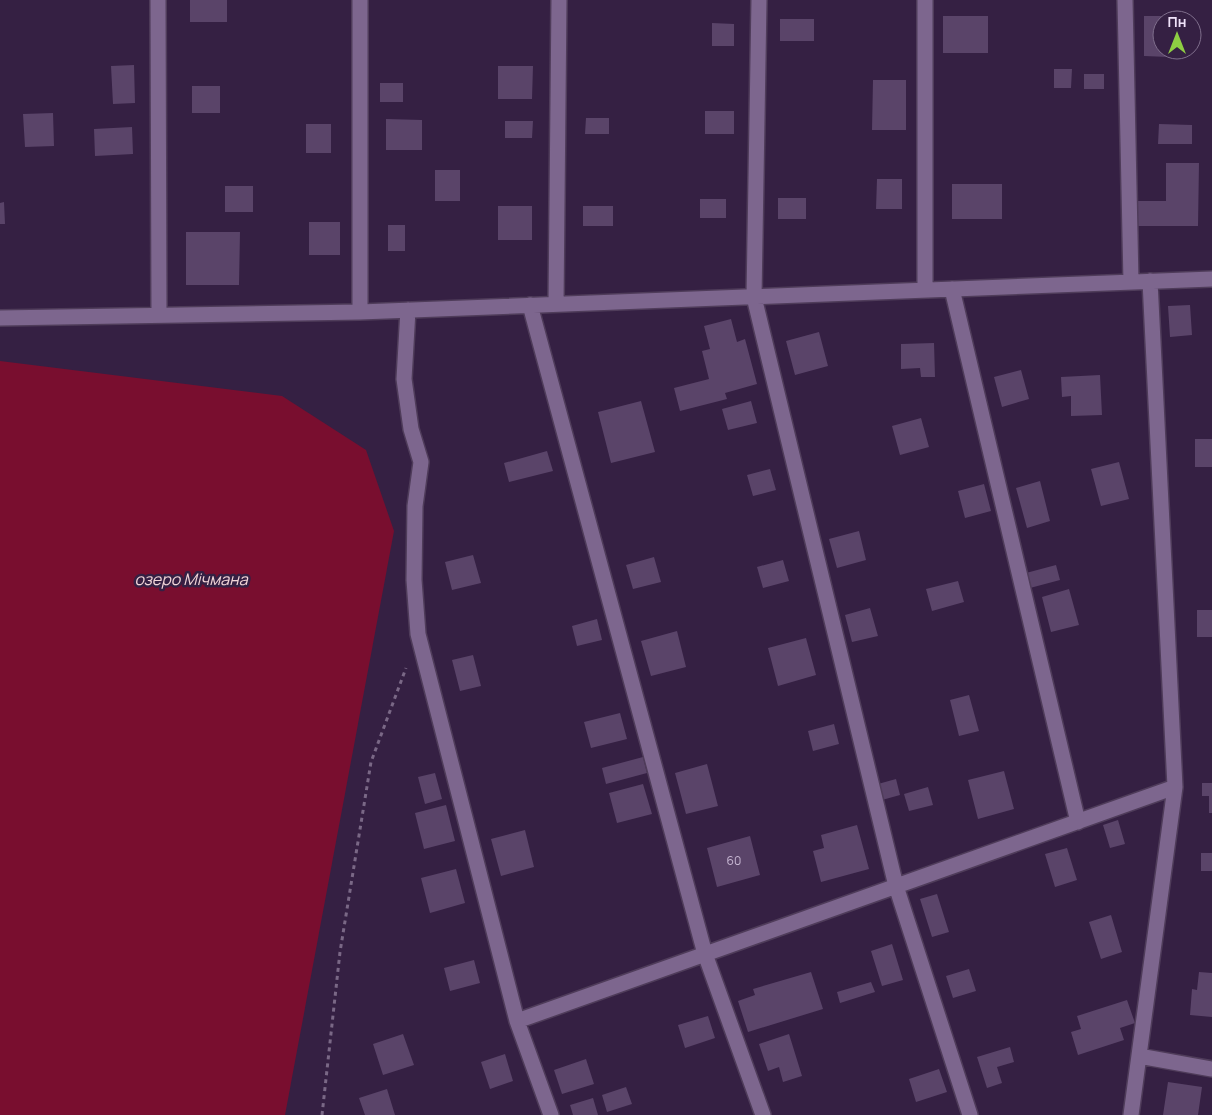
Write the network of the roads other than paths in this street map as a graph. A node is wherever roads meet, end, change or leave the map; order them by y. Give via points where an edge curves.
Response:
1 (158, 0) edge
2 (360, 0) edge
3 (559, 0) edge
4 (759, 0) edge
5 (925, 0) edge
6 (1124, 0) edge
7 (1212, 279) edge
8 (1150, 281) junction
9 (1130, 282) junction
10 (952, 289) junction
11 (925, 290) junction
12 (754, 297) junction
13 (556, 304) junction
14 (530, 305) junction
15 (408, 310) junction
16 (360, 312) junction
17 (159, 315) junction
18 (0, 318) edge
19 (1175, 787) junction
20 (1078, 822) junction
21 (896, 886) junction
22 (705, 954) junction
23 (517, 1021) junction
24 (1139, 1056) junction
25 (1212, 1069) edge
26 (551, 1115) edge
27 (763, 1115) edge
28 (970, 1115) edge
29 (1131, 1115) edge

1 - 17 street
2 - 16 street
3 - 13 street
4 - 12 street
5 - 11 street
6 - 9 street
7 - 8 street
8 - 9 street
8 - 19 street
9 - 10 street
10 - 11 street
10 - 20 street
11 - 12 street
12 - 13 street
12 - 21 street
13 - 14 street
14 - 15 street
14 - 22 street
15 - 16 street
15 - 23 street via 404,379 411,429 421,462 414,506 418,634
16 - 17 street
17 - 18 street
19 - 20 street
19 - 24 street
20 - 21 street
21 - 22 street
21 - 28 street
22 - 23 street
22 - 27 street
23 - 26 street
24 - 25 street
24 - 29 street

